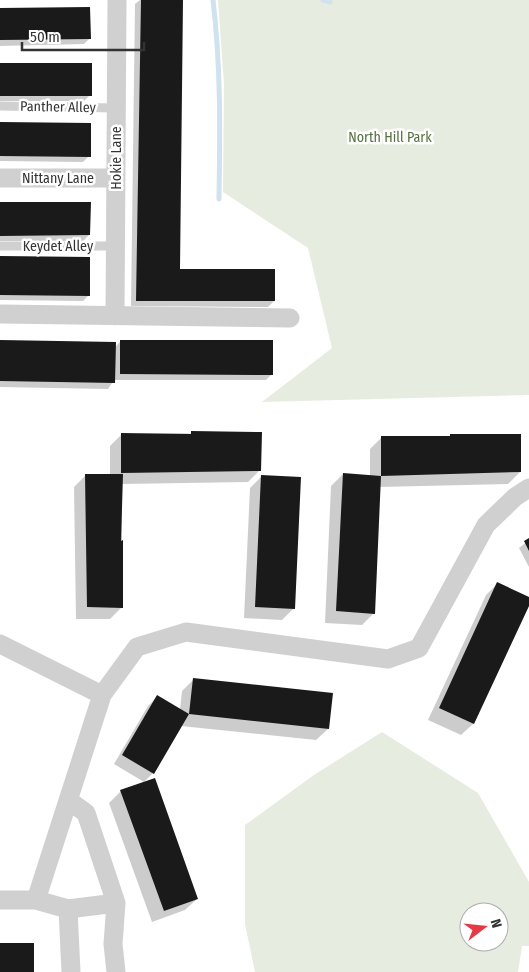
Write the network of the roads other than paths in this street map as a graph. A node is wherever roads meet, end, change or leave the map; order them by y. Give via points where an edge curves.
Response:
1 (116, 0) edge
2 (0, 106) edge
3 (116, 108) junction
4 (0, 178) edge
5 (116, 178) junction
6 (0, 246) edge
7 (116, 246) junction
8 (0, 314) edge
9 (115, 316) junction
10 (290, 318) dead end
11 (529, 488) edge
12 (0, 644) edge
13 (102, 695) junction
14 (68, 800) junction
15 (0, 900) edge
16 (36, 900) junction
17 (116, 903) junction
18 (68, 910) junction
19 (71, 972) edge
20 (116, 972) edge

1 - 3 street, Hokie Lane
2 - 3 lane, Panther Alley
3 - 5 street, Hokie Lane
4 - 5 street, Nittany Lane
5 - 7 street, Hokie Lane
6 - 7 lane, Keydet Alley
7 - 9 street, Hokie Lane
8 - 9 street
9 - 10 street
11 - 13 street via 486,524 419,648 388,659 186,632 137,647
12 - 13 street
13 - 14 street
14 - 16 street
14 - 17 street via 86,813
15 - 16 street
16 - 18 street
17 - 18 street
17 - 20 street via 113,944
18 - 19 street

